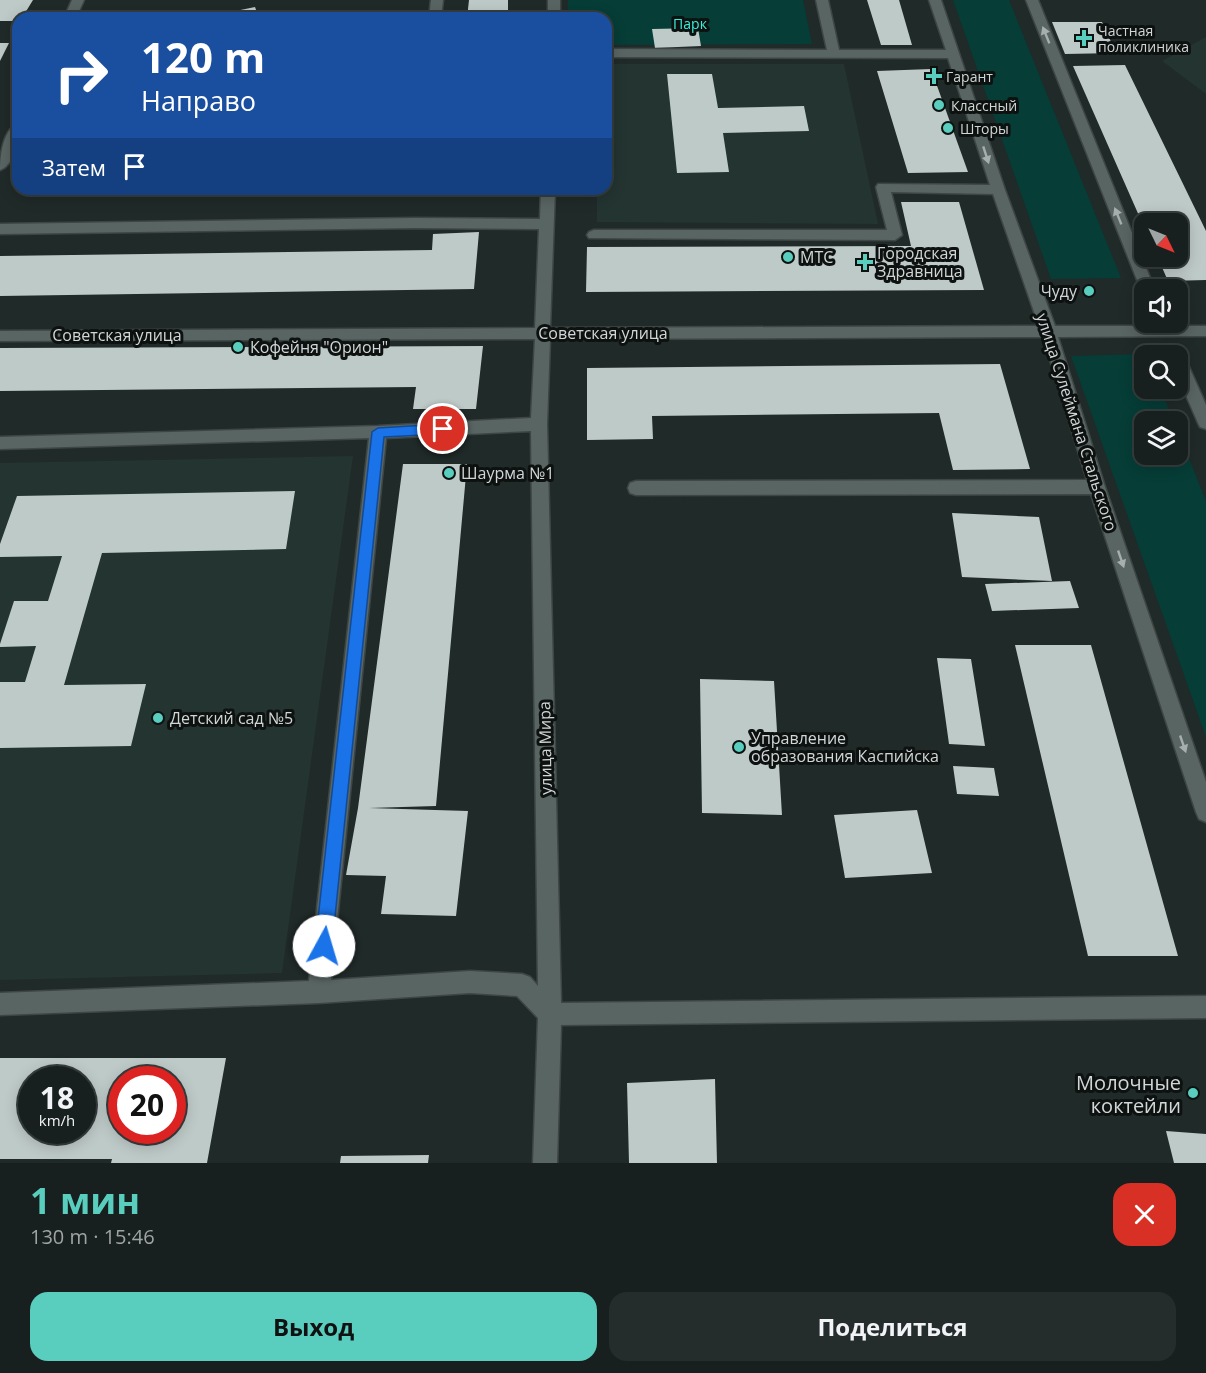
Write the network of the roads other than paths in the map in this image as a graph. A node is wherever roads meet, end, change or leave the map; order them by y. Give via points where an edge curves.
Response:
1 (822, 0) edge
2 (935, 0) edge
3 (1032, 0) edge
4 (612, 53) edge
5 (834, 54) junction
6 (953, 54) junction
7 (12, 141) edge
8 (0, 166) edge
9 (998, 190) junction
10 (549, 195) edge
11 (547, 224) junction
12 (0, 229) edge
13 (594, 235) dead end
14 (1144, 279) edge
15 (1134, 328) edge
16 (1188, 329) edge
17 (1206, 331) edge
18 (1049, 332) junction
19 (544, 333) junction
20 (0, 336) edge
21 (1188, 383) edge
22 (1206, 423) edge
23 (539, 424) junction
24 (378, 432) junction
25 (0, 443) edge
26 (1097, 487) junction
27 (636, 488) dead end
28 (1206, 812) edge
29 (319, 992) junction
30 (0, 1004) edge
31 (1206, 1007) edge
32 (550, 1014) junction
33 (545, 1163) edge

1 - 5 street
2 - 6 street, улица Сулеймана Стальского
14 -> 3 street
4 - 5 street
5 - 6 street
6 -> 9 street, улица Сулеймана Стальского
7 - 8 street
9 - 13 street via 883,187 895,235
9 - 18 street, улица Сулеймана Стальского
10 - 11 street, улица Мира
11 - 12 street
11 - 19 street, улица Мира
15 - 18 street, Советская улица
16 - 17 street, Советская улица
18 - 19 street, Советская улица
18 - 26 street, улица Сулеймана Стальского
19 - 20 street, Советская улица
19 - 23 street, улица Мира
21 - 22 street
23 - 24 street
23 - 32 street, улица Мира
24 - 25 street
24 - 29 street
26 - 27 street
26 -> 28 street, улица Сулеймана Стальского
29 - 30 street
29 - 32 street via 470,982 522,985
31 - 32 street
32 - 33 street, улица Мира

